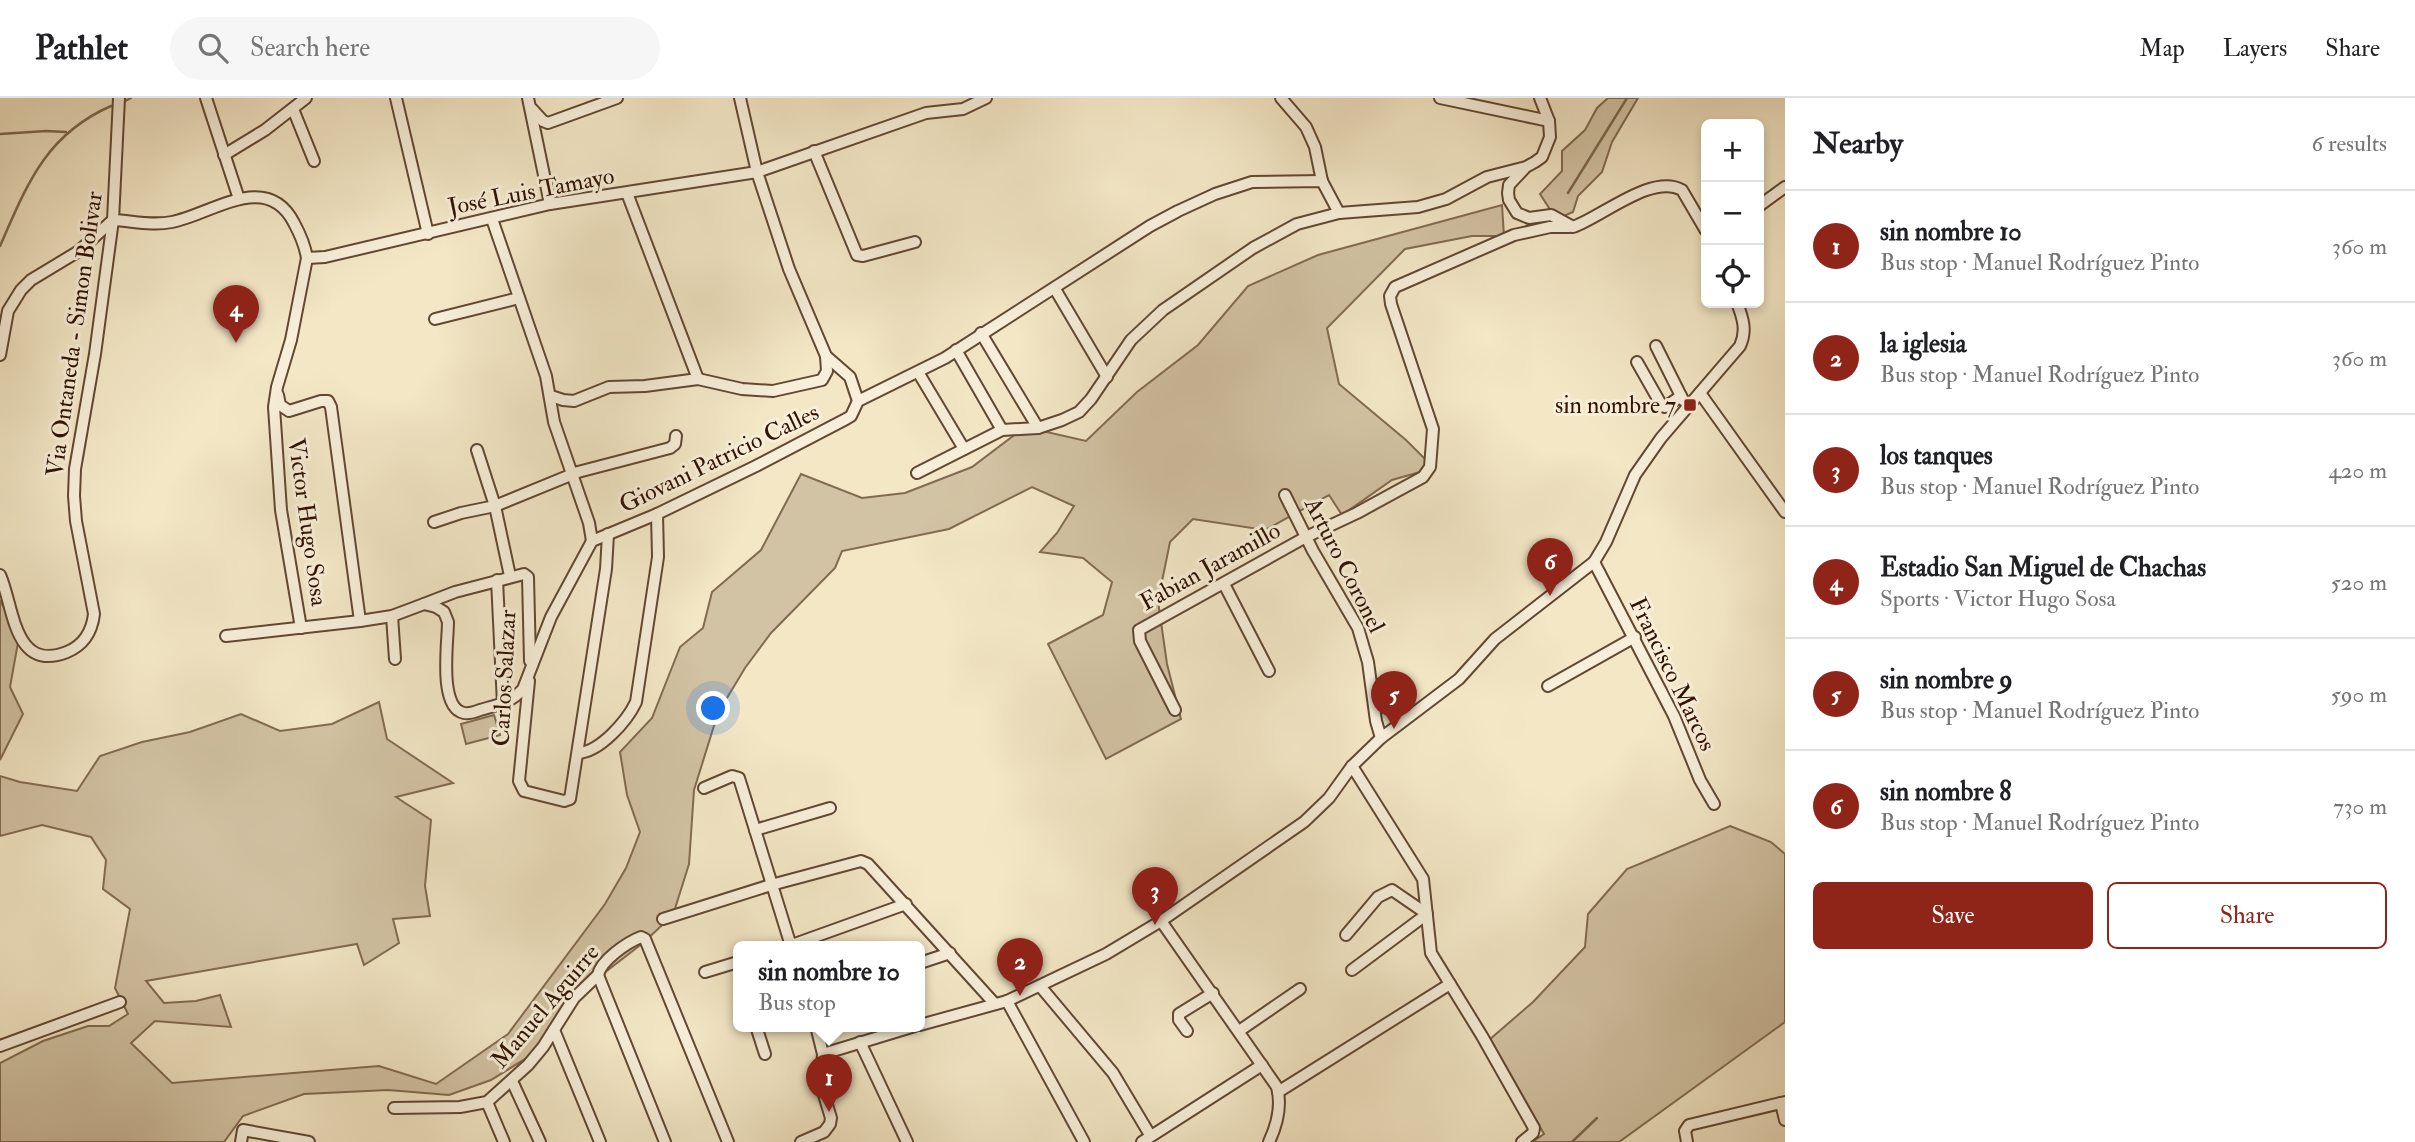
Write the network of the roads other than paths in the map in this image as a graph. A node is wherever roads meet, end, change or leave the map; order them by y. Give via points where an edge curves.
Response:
1 (119, 98) edge
2 (206, 98) edge
3 (306, 98) edge
4 (396, 98) edge
5 (617, 98) edge
6 (740, 98) edge
7 (986, 98) edge
8 (1280, 98) edge
9 (1440, 98) edge
10 (1540, 98) edge
11 (529, 102) edge
12 (293, 109) junction
13 (1549, 121) junction
14 (814, 151) junction
15 (224, 155) junction
16 (314, 161) dead end
17 (1525, 167) junction
18 (757, 172) junction
19 (1322, 181) junction
20 (1785, 187) edge
21 (627, 193) junction
22 (239, 200) junction
23 (1764, 202) edge
24 (550, 204) junction
25 (1339, 214) junction
26 (492, 219) junction
27 (113, 220) junction
28 (1701, 222) edge
29 (1569, 227) junction
30 (428, 234) junction
31 (915, 242) dead end
32 (307, 258) junction
33 (1055, 289) junction
34 (519, 298) junction
35 (4, 308) edge
36 (1739, 308) edge
37 (435, 319) dead end
38 (981, 333) junction
39 (1656, 346) dead end
40 (957, 351) junction
41 (0, 354) edge
42 (826, 356) junction
43 (1637, 362) dead end
44 (845, 371) junction
45 (918, 372) junction
46 (1107, 377) junction
47 (698, 379) junction
48 (822, 380) junction
49 (276, 387) junction
50 (1700, 393) junction
51 (551, 396) junction
52 (1681, 396) junction
53 (858, 401) junction
54 (1688, 408) junction
55 (1038, 428) junction
56 (1002, 430) junction
57 (676, 436) dead end
58 (964, 449) junction
59 (477, 450) dead end
60 (917, 473) dead end
61 (573, 475) junction
62 (1285, 495) dead end
63 (495, 506) junction
64 (1785, 512) edge
65 (657, 514) junction
66 (434, 522) dead end
67 (608, 534) junction
68 (1306, 537) junction
69 (592, 541) junction
70 (1594, 562) junction
71 (0, 575) edge
72 (510, 576) junction
73 (497, 580) junction
74 (1224, 584) junction
75 (424, 604) junction
76 (392, 616) junction
77 (360, 621) junction
78 (301, 628) junction
79 (226, 636) dead end
80 (1635, 637) junction
81 (395, 659) dead end
82 (530, 667) junction
83 (1269, 671) dead end
84 (1548, 686) dead end
85 (503, 704) junction
86 (1175, 710) dead end
87 (1381, 738) junction
88 (578, 753) junction
89 (1352, 766) junction
90 (704, 788) dead end
91 (1714, 804) dead end
92 (830, 808) dead end
93 (755, 830) junction
94 (771, 885) junction
95 (906, 904) junction
96 (1427, 914) junction
97 (663, 919) dead end
98 (1161, 920) junction
99 (1346, 935) dead end
100 (788, 941) edge
101 (804, 941) edge
102 (950, 953) junction
103 (925, 961) edge
104 (733, 967) edge
105 (1352, 970) dead end
106 (705, 972) dead end
107 (598, 975) junction
108 (1450, 984) junction
109 (1040, 986) junction
110 (1300, 989) dead end
111 (1213, 993) junction
112 (1007, 1001) junction
113 (120, 1002) dead end
114 (995, 1004) junction
115 (925, 1024) edge
116 (554, 1030) junction
117 (1187, 1031) dead end
118 (1239, 1031) junction
119 (758, 1032) edge
120 (818, 1032) edge
121 (894, 1032) edge
122 (860, 1042) junction
123 (0, 1045) edge
124 (765, 1054) dead end
125 (823, 1054) junction
126 (1262, 1066) junction
127 (512, 1081) junction
128 (1278, 1092) junction
129 (487, 1102) junction
130 (1783, 1103) edge
131 (394, 1108) dead end
132 (1785, 1120) edge
133 (242, 1136) edge
134 (821, 1138) edge
135 (1146, 1139) edge
136 (309, 1142) edge
137 (504, 1142) edge
138 (540, 1142) edge
139 (600, 1142) edge
140 (666, 1142) edge
141 (728, 1142) edge
142 (801, 1142) edge
143 (907, 1142) edge
144 (1084, 1142) edge
145 (1269, 1142) edge
146 (1522, 1142) edge
147 (1687, 1142) edge

1 - 27 street, Via Ontaneda - Simon Bolivar
2 - 15 street
3 - 12 street
4 - 30 street
5 - 11 street via 548,122
6 - 18 street
7 - 14 street, José Luis Tamayo
8 - 19 street via 1306,127
9 - 13 street
10 - 13 street
11 - 24 street
12 - 15 street
12 - 16 street
13 - 17 street via 1547,148 1542,157
14 - 18 street, José Luis Tamayo
14 - 31 street via 858,255
15 - 22 street
17 - 25 street via 1487,177 1446,199 1418,207
17 - 29 street via 1509,185 1511,205 1525,217 1551,215
18 - 21 street, José Luis Tamayo
18 - 42 street via 789,268
19 - 25 street
19 - 33 street, Giovani Patricio Calles via 1252,182 1215,194 1150,226
20 - 23 street
21 - 24 street, José Luis Tamayo
21 - 47 street
22 - 27 street via 159,225
22 - 32 street via 259,196 285,208
24 - 26 street, José Luis Tamayo
25 - 46 street via 1297,224 1163,310 1131,340
26 - 30 street, José Luis Tamayo
26 - 34 street
27 - 35 street via 79,251 31,280
27 - 71 street, Via Ontaneda - Simon Bolivar via 75,469 76,521 94,614 84,640 73,650 51,656 33,651 20,638
28 - 29 street via 1682,190 1669,185 1614,204
29 - 68 street, Fabian Jaramillo via 1514,236 1395,287 1391,304 1433,429 1430,467 1423,477
30 - 32 street, José Luis Tamayo
32 - 49 street, Victor Hugo Sosa via 291,340
33 - 38 street, Giovani Patricio Calles
33 - 46 street
34 - 37 street
34 - 51 street
35 - 41 street
36 - 50 street via 1743,340
38 - 40 street, Giovani Patricio Calles
38 - 55 street
39 - 52 street
40 - 45 street, Giovani Patricio Calles
40 - 56 street
42 - 44 street
42 - 48 street
43 - 52 street via 1662,406
44 - 48 street
44 - 53 street
45 - 53 street, Giovani Patricio Calles
45 - 58 street
46 - 55 street via 1079,412
47 - 48 street via 773,391
47 - 51 street via 609,387 574,401
49 - 77 street via 284,410 321,401 328,401 331,407
49 - 78 street, Victor Hugo Sosa via 274,429 281,510
50 - 54 street
50 - 64 street
51 - 61 street via 554,422
52 - 54 street
53 - 65 street, Giovani Patricio Calles via 846,419
54 - 70 street via 1635,475
55 - 56 street
56 - 58 street
57 - 61 street via 670,448
58 - 60 street
59 - 63 street
61 - 63 street
61 - 69 street
62 - 68 street, Arturo Coronel
63 - 66 street
63 - 72 street
65 - 67 street, Giovani Patricio Calles
65 - 88 street via 658,557 636,702 597,748
67 - 69 street, Giovani Patricio Calles
67 - 88 street
68 - 74 street, Fabian Jaramillo
68 - 87 street, Arturo Coronel via 1364,644
69 - 82 street
70 - 80 street, Francisco Marcos
70 - 87 street via 1495,639 1459,679
72 - 73 street
72 - 82 street, Carlos Salazar via 524,574 528,578
73 - 75 street
73 - 85 street
74 - 83 street
74 - 86 street, Fabian Jaramillo via 1139,630 1139,640
75 - 76 street
75 - 85 street via 444,612 448,622 447,688 454,708 469,713
76 - 77 street
76 - 81 street
77 - 78 street
78 - 79 street
80 - 84 street
80 - 91 street, Francisco Marcos
82 - 85 street via 523,689
82 - 88 street, Carlos Salazar via 519,781 524,791 570,799
87 - 89 street
89 - 96 street via 1423,879
89 - 98 street via 1304,822
90 - 93 street via 737,777
92 - 93 street
93 - 94 street
94 - 95 street via 855,861 868,864
94 - 97 street
94 - 100 street
95 - 101 street
95 - 102 street
96 - 99 street via 1392,890 1378,897
96 - 105 street
96 - 108 street via 1431,953
98 - 109 street via 1106,954
98 - 111 street
102 - 103 street
102 - 114 street
104 - 106 street
107 - 116 street, Manuel Aguirre via 574,998
107 - 140 street
107 - 141 street, Manuel Aguirre via 621,949 638,938 645,939
108 - 128 street
108 - 146 street via 1534,1128
109 - 112 street
109 - 135 street via 1113,1073
110 - 118 street
111 - 117 street via 1179,1014
111 - 118 street
112 - 114 street
112 - 144 street
113 - 123 street
114 - 115 street
116 - 127 street, Manuel Aguirre
116 - 139 street
118 - 126 street
119 - 124 street
120 - 125 street
121 - 122 street
122 - 125 street
122 - 143 street
125 - 134 street via 821,1085 831,1118
126 - 128 street
126 - 135 street
127 - 129 street, Manuel Aguirre
127 - 138 street
128 - 145 street via 1280,1101
129 - 131 street, Manuel Aguirre
129 - 137 street
130 - 132 street
130 - 147 street via 1689,1125
133 - 136 street
134 - 142 street

